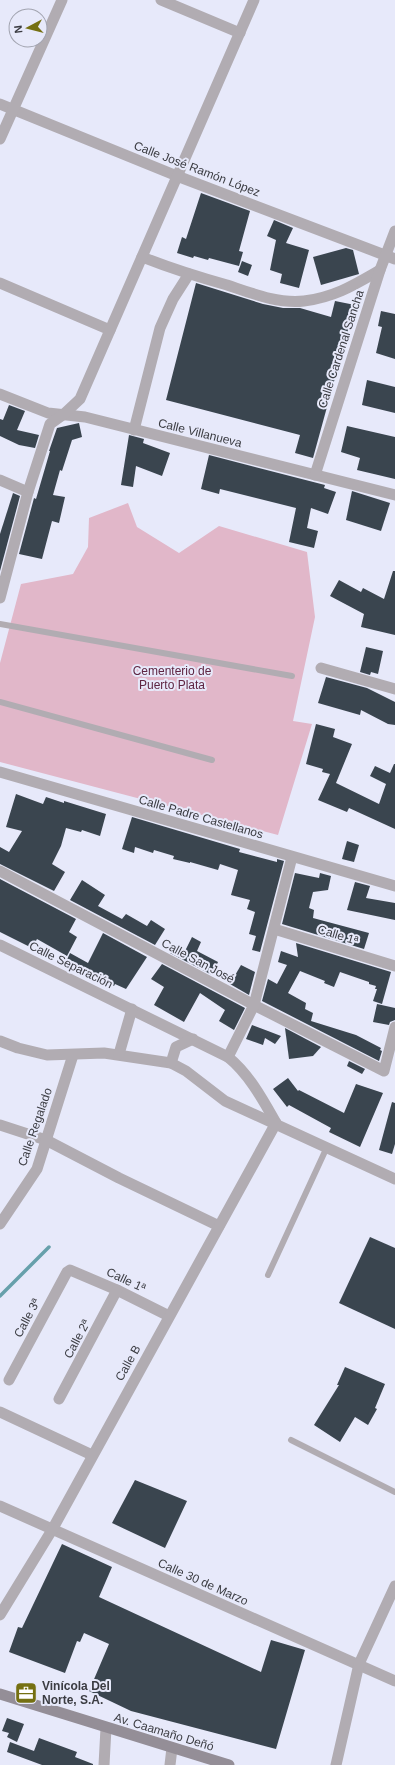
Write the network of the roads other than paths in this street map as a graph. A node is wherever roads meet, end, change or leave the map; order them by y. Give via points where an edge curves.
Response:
1 (62, 0) edge
2 (161, 0) edge
3 (254, 0) edge
4 (240, 33) junction
5 (0, 104) edge
6 (13, 109) junction
7 (0, 139) edge
8 (177, 176) junction
9 (395, 231) edge
10 (142, 257) junction
11 (390, 257) edge
12 (380, 270) junction
13 (189, 274) junction
14 (0, 283) edge
15 (110, 330) junction
16 (0, 395) edge
17 (64, 414) junction
18 (134, 430) junction
19 (315, 475) junction
20 (0, 480) edge
21 (28, 492) junction
22 (395, 495) edge
23 (0, 598) edge
24 (0, 624) edge
25 (321, 668) dead end
26 (292, 676) dead end
27 (395, 689) edge
28 (0, 702) edge
29 (212, 760) dead end
30 (0, 772) edge
31 (292, 857) junction
32 (0, 871) edge
33 (395, 886) edge
34 (274, 929) junction
35 (0, 945) edge
36 (395, 966) edge
37 (254, 1005) junction
38 (132, 1009) junction
39 (395, 1027) edge
40 (194, 1039) junction
41 (0, 1040) edge
42 (392, 1048) edge
43 (119, 1054) junction
44 (73, 1055) junction
45 (228, 1057) junction
46 (171, 1063) junction
47 (276, 1123) junction
48 (0, 1125) edge
49 (46, 1140) junction
50 (328, 1147) junction
51 (395, 1179) edge
52 (0, 1224) edge
53 (219, 1226) junction
54 (70, 1270) joint
55 (268, 1275) dead end
56 (117, 1290) junction
57 (169, 1316) junction
58 (9, 1380) dead end
59 (59, 1399) dead end
60 (0, 1412) edge
61 (291, 1440) dead end
62 (92, 1455) junction
63 (395, 1492) edge
64 (0, 1506) edge
65 (52, 1530) junction
66 (395, 1586) edge
67 (0, 1615) edge
68 (359, 1664) junction
69 (395, 1681) edge
70 (0, 1694) edge
71 (106, 1728) junction
72 (172, 1748) junction
73 (104, 1765) edge
74 (170, 1765) edge
75 (229, 1765) edge
76 (336, 1765) edge

1 - 6 street
2 - 4 street
3 - 4 street
4 - 8 street
5 - 6 street, Calle José Ramón López
6 - 7 street
6 - 8 street, Calle José Ramón López
8 - 10 street
8 - 11 street, Calle José Ramón López
9 - 11 street, Calle Cardenal Sancha
10 - 13 street
10 - 15 street
11 - 12 street, Calle Cardenal Sancha
12 - 13 street via 351,288 325,297 302,301 272,299
12 - 19 street, Calle Cardenal Sancha
13 - 18 street via 173,299 160,328
14 - 15 street
15 - 17 street via 80,399
16 - 17 street, Calle Villanueva via 48,413
17 - 18 street, Calle Villanueva
17 - 21 street via 50,424
18 - 19 street, Calle Villanueva
19 - 22 street, Calle Villanueva
20 - 21 street
21 - 23 street
24 - 26 lane
25 - 27 street
28 - 29 lane
30 - 31 street, Calle Padre Castellanos
31 - 33 street, Calle Padre Castellanos
31 - 34 street
32 - 37 street, Calle San José
34 - 36 street, Calle 1ª
34 - 37 street
35 - 38 street, Calle Separación
37 - 42 street, Calle San José via 384,1071
37 - 45 street
38 - 40 street, Calle Separación
38 - 43 street
39 - 42 street
40 - 45 street, Calle Separación
40 - 46 street via 176,1047
41 - 44 street via 18,1048 47,1055
43 - 44 street
43 - 46 street
44 - 49 street, Calle Regalado
45 - 47 street, Calle Separación via 265,1102
46 - 47 street via 226,1101
47 - 50 street
47 - 53 street, Calle B
48 - 49 street
49 - 52 street, Calle Regalado via 37,1169
49 - 53 street
50 - 51 street
50 - 55 lane
53 - 57 street, Calle B
54 - 56 street, Calle 1ª
54 - 58 street, Calle 3ª
56 - 57 street, Calle 1ª
56 - 59 street, Calle 2ª
57 - 62 street, Calle B
60 - 62 street
61 - 63 lane
62 - 65 street, Calle B
64 - 65 street, Calle 30 de Marzo
65 - 67 street, Calle B
65 - 68 street, Calle 30 de Marzo
66 - 68 street
68 - 69 street, Calle 30 de Marzo
68 - 76 street
70 - 71 main road, Av. Caamaño Deñó
71 - 72 main road, Av. Caamaño Deñó
71 - 73 street
72 - 74 street
72 - 75 main road, Av. Caamaño Deñó

